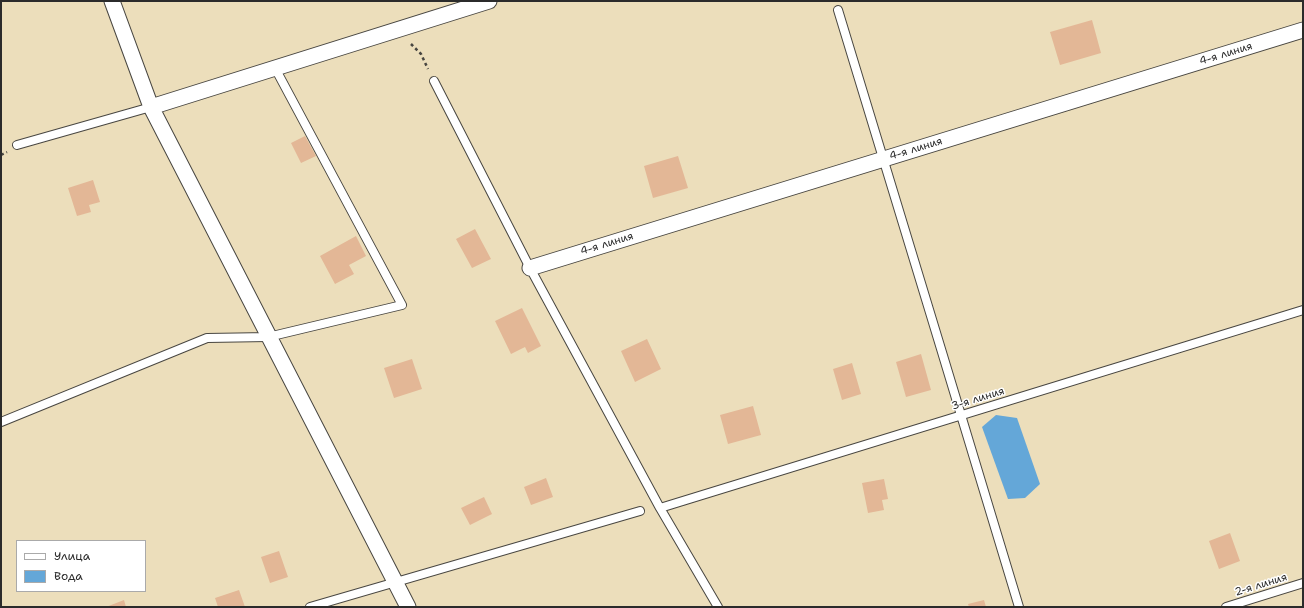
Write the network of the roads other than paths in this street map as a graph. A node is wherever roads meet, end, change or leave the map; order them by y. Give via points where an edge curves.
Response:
1 (112, 1) edge
2 (489, 1) edge
3 (838, 10) dead end
4 (1303, 30) edge
5 (275, 68) junction
6 (434, 81) road end
7 (151, 107) junction
8 (17, 145) dead end
9 (884, 159) junction
10 (530, 268) junction
11 (1303, 310) edge
12 (268, 337) junction
13 (960, 416) junction
14 (1, 422) edge
15 (660, 508) junction
16 (640, 511) dead end
17 (395, 582) junction
18 (1303, 583) edge
19 (310, 607) edge
20 (408, 607) edge
21 (718, 607) edge
22 (1020, 607) edge
23 (1226, 607) edge

1 - 7 street
2 - 5 street
3 - 9 lane
4 - 9 street, 4-я линия
5 - 7 street
5 - 12 lane via 402,305
6 - 10 lane
7 - 8 lane
7 - 12 street
9 - 10 street, 4-я линия
9 - 13 lane
10 - 15 lane
11 - 13 lane, 3-я линия
12 - 14 lane via 207,338
12 - 17 street
13 - 15 lane, 3-я линия
13 - 22 lane
15 - 21 lane
16 - 17 lane
17 - 19 lane
17 - 20 street
18 - 23 lane, 2-я линия

